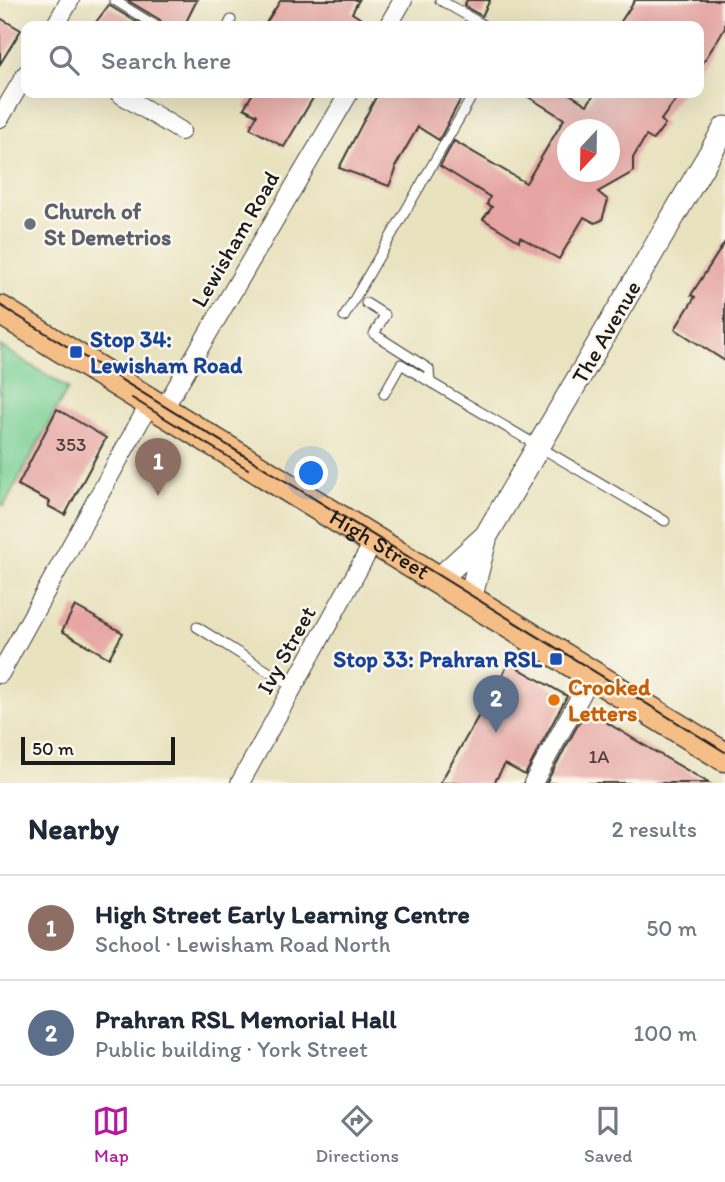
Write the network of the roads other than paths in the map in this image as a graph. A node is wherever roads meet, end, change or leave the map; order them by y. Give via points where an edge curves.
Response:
1 (70, 0) edge
2 (114, 0) edge
3 (403, 0) edge
4 (440, 0) edge
5 (58, 21) edge
6 (148, 21) edge
7 (391, 21) edge
8 (476, 21) edge
9 (21, 82) edge
10 (127, 98) edge
11 (346, 98) edge
12 (471, 98) edge
13 (0, 118) edge
14 (725, 128) edge
15 (181, 131) dead end
16 (366, 303) dead end
17 (0, 310) edge
18 (344, 317) dead end
19 (430, 382) junction
20 (384, 394) dead end
21 (156, 406) junction
22 (539, 447) junction
23 (666, 521) dead end
24 (486, 536) junction
25 (374, 541) junction
26 (438, 580) junction
27 (470, 600) junction
28 (197, 627) dead end
29 (0, 674) edge
30 (592, 675) junction
31 (293, 687) junction
32 (725, 757) edge
33 (240, 783) edge
34 (533, 783) edge

1 - 5 street
2 - 6 lane
3 - 7 street
4 - 8 lane
9 - 13 street
10 - 15 street
11 - 21 street, Lewisham Road
12 - 18 lane
14 - 22 street, The Avenue
16 - 19 lane via 385,316 374,334 429,369
17 - 21 main road, High Street
19 - 20 lane via 401,364
19 - 22 lane
21 - 25 main road, High Street
21 - 29 street, Lewisham Road
22 - 23 lane
22 - 24 street, The Avenue
24 - 26 street, The Avenue
24 - 27 street, The Avenue
25 - 26 main road, High Street
25 - 31 street, Ivy Street
26 - 27 main road, High Street
27 - 30 main road, High Street
28 - 31 lane
30 - 32 main road, High Street
30 - 34 street
31 - 33 street, Ivy Street

